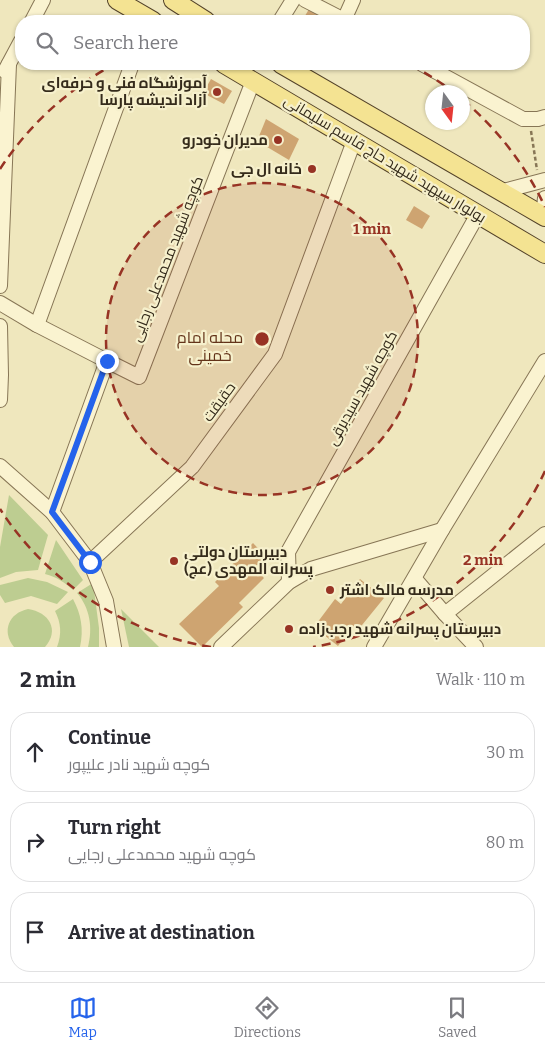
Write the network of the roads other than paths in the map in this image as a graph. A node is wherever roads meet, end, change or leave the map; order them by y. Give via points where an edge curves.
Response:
1 (43, 0) edge
2 (117, 0) edge
3 (173, 0) edge
4 (293, 0) edge
5 (305, 0) edge
6 (353, 0) edge
7 (35, 15) edge
8 (142, 15) edge
9 (197, 15) edge
10 (284, 15) edge
11 (334, 15) edge
12 (347, 15) edge
13 (15, 52) edge
14 (9, 64) junction
15 (130, 70) edge
16 (234, 70) edge
17 (291, 70) edge
18 (433, 70) edge
19 (0, 79) edge
20 (253, 81) junction
21 (545, 117) edge
22 (354, 141) junction
23 (542, 181) edge
24 (500, 192) junction
25 (545, 198) edge
26 (478, 214) junction
27 (544, 217) edge
28 (545, 254) edge
29 (0, 286) edge
30 (0, 303) edge
31 (37, 325) junction
32 (0, 326) edge
33 (545, 360) edge
34 (107, 361) junction
35 (1, 375) edge
36 (0, 400) edge
37 (0, 466) edge
38 (52, 512) junction
39 (442, 530) junction
40 (545, 534) edge
41 (90, 562) junction
42 (415, 579) junction
43 (289, 582) junction
44 (445, 614) junction
45 (114, 647) edge
46 (221, 647) edge
47 (374, 647) edge
48 (476, 647) edge

1 - 7 street
2 - 8 main road
3 - 9 main road
4 - 10 street
5 - 11 street
6 - 12 street
13 - 14 street
14 - 19 street
14 - 29 street
15 - 31 street
16 - 20 main road, بولوار سپهبد شهید حاج قاسم سلیمانی
17 - 24 main road, بولوار سپهبد شهید حاج قاسم سلیمانی
18 - 21 street via 522,119
20 - 22 main road, بولوار سپهبد شهید حاج قاسم سلیمانی
20 - 34 street, کوچه شهید محمدعلی رجایی via 139,378
22 - 26 main road, بولوار سپهبد شهید حاج قاسم سلیمانی
22 - 41 street, حقیقت via 274,354 192,467
23 - 24 street
24 - 27 main road, بولوار سپهبد شهید حاج قاسم سلیمانی
25 - 27 street
26 - 28 main road, بولوار سپهبد شهید حاج قاسم سلیمانی
26 - 43 street, کوچه شهید سیدبرقی via 288,552
30 - 31 street
31 - 34 street
32 - 35 street
33 - 39 street
34 - 38 street
35 - 36 street
37 - 38 street
38 - 41 street
39 - 42 street
39 - 43 street via 311,569
40 - 44 street
41 - 45 street via 106,601
42 - 44 street
42 - 47 street
43 - 46 street
44 - 48 street

